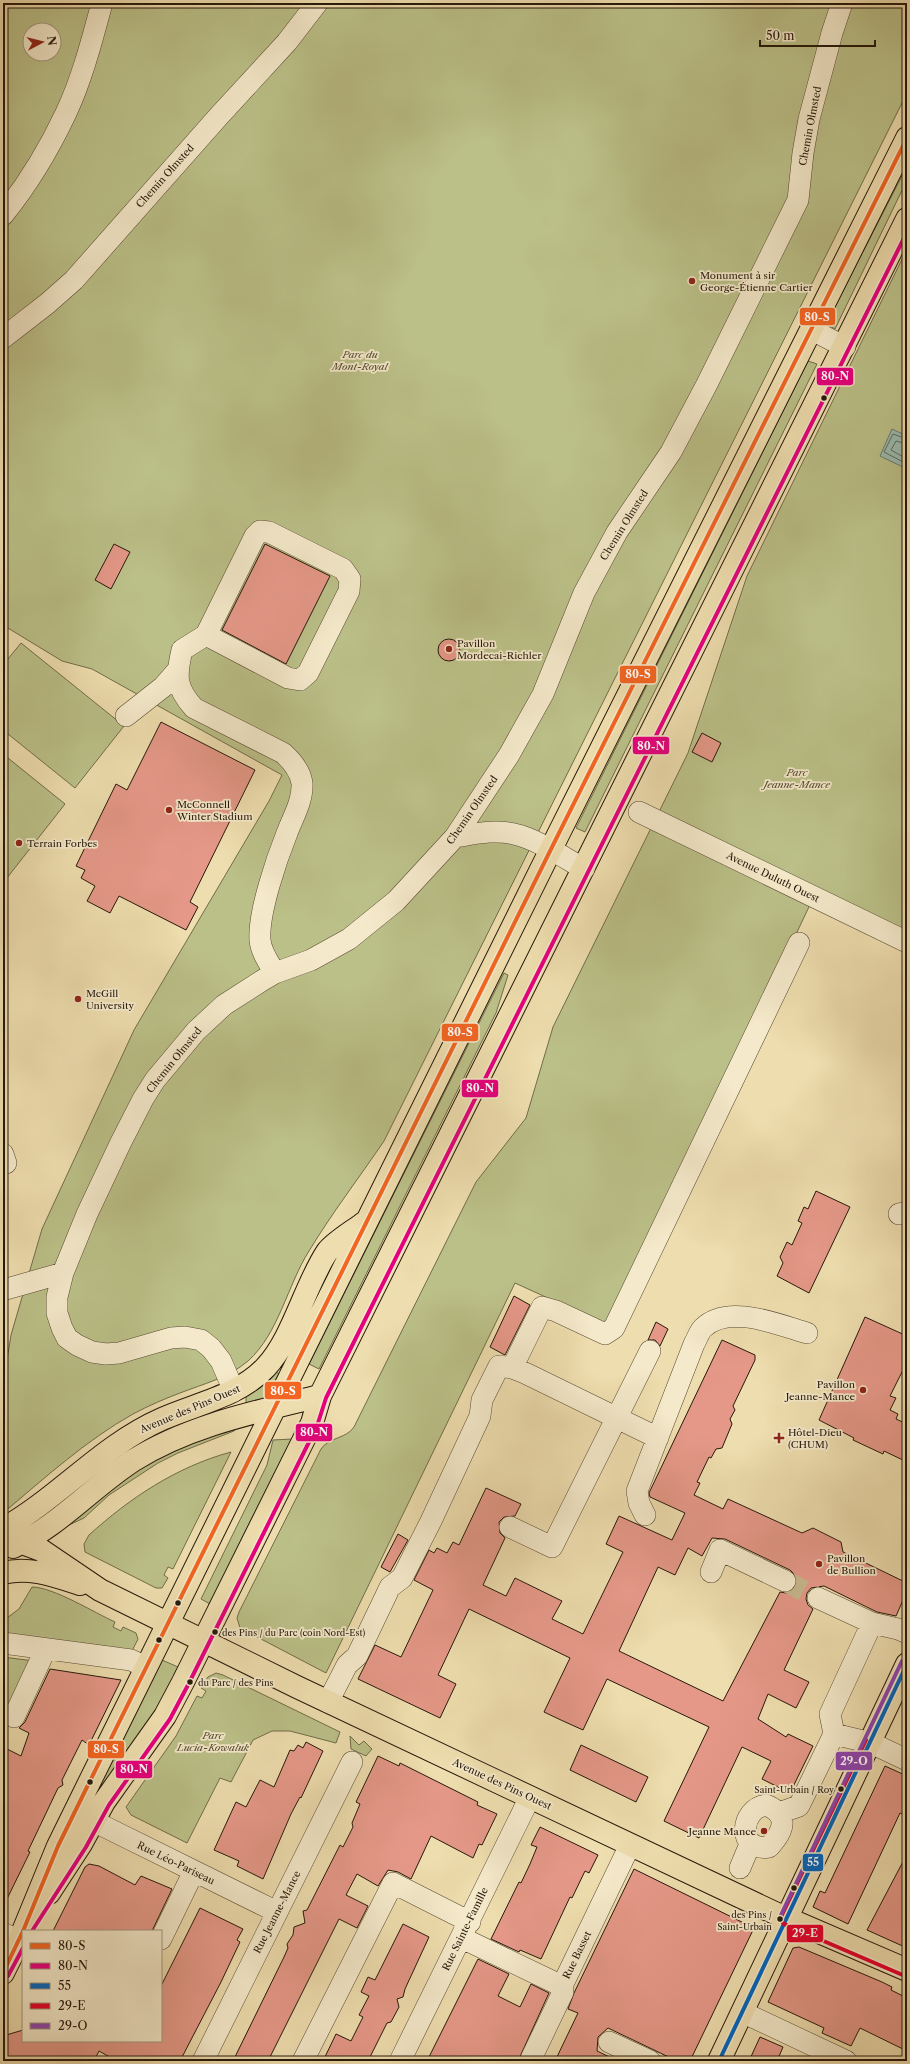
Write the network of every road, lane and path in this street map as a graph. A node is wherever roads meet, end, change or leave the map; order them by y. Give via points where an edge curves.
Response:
1 (102, 3) edge
2 (317, 3) edge
3 (842, 3) edge
4 (907, 138) edge
5 (3, 215) edge
6 (907, 220) edge
7 (812, 330) junction
8 (3, 338) edge
9 (845, 346) junction
10 (206, 635) junction
11 (177, 671) junction
12 (126, 716) dead end
13 (640, 812) dead end
14 (455, 837) junction
15 (551, 850) junction
16 (584, 869) junction
17 (907, 942) edge
18 (799, 943) dead end
19 (275, 973) junction
20 (369, 1218) junction
21 (63, 1273) junction
22 (3, 1290) edge
23 (807, 1333) dead end
24 (650, 1351) dead end
25 (512, 1368) junction
26 (232, 1386) junction
27 (320, 1396) junction
28 (275, 1407) junction
29 (617, 1418) junction
30 (658, 1438) junction
31 (645, 1515) dead end
32 (510, 1527) dead end
33 (3, 1529) edge
34 (13, 1539) edge
35 (3, 1552) edge
36 (710, 1572) dead end
37 (3, 1573) edge
38 (785, 1581) tunnel mouth
39 (100, 1590) junction
40 (818, 1598) tunnel mouth
41 (872, 1623) junction
42 (168, 1624) junction
43 (907, 1633) edge
44 (203, 1642) junction
45 (3, 1643) edge
46 (44, 1648) junction
47 (907, 1664) edge
48 (146, 1667) junction
49 (328, 1702) junction
50 (14, 1717) dead end
51 (834, 1734) junction
52 (871, 1742) junction
53 (907, 1760) edge
54 (352, 1762) dead end
55 (530, 1797) junction
56 (779, 1813) junction
57 (84, 1817) junction
58 (750, 1844) junction
59 (630, 1845) junction
60 (740, 1868) dead end
61 (194, 1872) junction
62 (277, 1912) junction
63 (786, 1918) junction
64 (24, 1930) edge
65 (466, 1930) junction
66 (162, 1936) edge
67 (19, 1937) edge
68 (907, 1970) edge
69 (3, 1973) edge
70 (562, 1986) junction
71 (742, 2012) junction
72 (609, 2042) dead end
73 (843, 2060) edge
74 (203, 2061) edge
75 (303, 2061) edge
76 (400, 2061) edge
77 (530, 2061) edge
78 (650, 2061) edge
79 (719, 2061) edge

1 - 5 street via 66,113 38,164
2 - 8 street, Chemin Olmsted via 287,42 218,116 74,280
3 - 14 street, Chemin Olmsted via 809,119 800,193 793,210 671,452 617,532 584,594 543,694 509,755
4 - 7 main road
6 - 9 main road
7 - 9 street
7 - 15 main road
9 - 16 main road
10 - 10 street via 255,536 260,531 268,532 343,569 350,579 349,591 308,674 300,680 288,678
10 - 11 street via 182,650
11 - 12 street via 163,687
11 - 19 street via 183,696 194,708 283,752 293,761 302,782 302,793 271,880 261,928 260,940 264,954
13 - 17 street, Avenue Duluth Ouest
14 - 15 street via 482,833 514,834
14 - 19 street, Chemin Olmsted via 396,900 349,940 312,960
15 - 16 street
15 - 20 main road
16 - 27 main road
18 - 25 street via 614,1328 605,1334 542,1307
19 - 21 street, Chemin Olmsted via 224,1005 196,1031 155,1080 121,1142
20 - 26 main road, Avenue des Pins Ouest via 328,1251 272,1361 250,1382
20 - 28 main road
21 - 22 street
21 - 26 street, Chemin Olmsted via 57,1297 57,1313 67,1338 77,1345 92,1352 106,1354 119,1353 171,1338 201,1340 217,1355
23 - 30 street via 751,1317 730,1316 703,1328 694,1344
24 - 29 street
25 - 29 street
25 - 49 street via 499,1366 482,1400 480,1416 429,1526 402,1578 390,1587 357,1656 348,1665
26 - 33 main road, Avenue des Pins Ouest via 133,1434 101,1455 25,1516
27 - 28 main road
27 - 44 main road via 312,1423
28 - 34 main road via 200,1428 157,1447 113,1474 62,1516
28 - 42 main road
29 - 30 street
29 - 32 street via 552,1547
30 - 31 street via 637,1491
34 - 35 main road
34 - 39 main road, Avenue des Pins Ouest via 41,1550
36 - 38 street via 720,1550
37 - 39 main road, Avenue des Pins Ouest via 22,1570 37,1572
39 - 42 main road, Avenue des Pins Ouest
40 - 41 street
41 - 43 street
41 - 51 street via 830,1714
42 - 44 main road, Avenue des Pins Ouest
42 - 48 main road
44 - 49 main road, Avenue des Pins Ouest
44 - 57 main road via 165,1716 104,1802
45 - 46 street
46 - 48 street via 131,1660
46 - 50 street
47 - 52 main road
48 - 57 main road
49 - 55 main road, Avenue des Pins Ouest
51 - 52 street
51 - 56 street via 799,1806
52 - 53 street
52 - 63 main road
54 - 62 street, Rue Jeanne-Mance
55 - 59 main road, Avenue des Pins Ouest
55 - 65 street, Rue Sainte-Famille
56 - 58 street via 783,1820 781,1828 769,1847 757,1848
56 - 58 street via 766,1805 755,1809 745,1828
57 - 61 street, Rue Léo-Pariseau
57 - 64 main road via 77,1850
58 - 60 street
59 - 63 main road, Avenue des Pins Ouest
59 - 70 street, Rue Basset
61 - 62 street, Rue Léo-Pariseau
61 - 66 street
62 - 74 street, Rue Jeanne-Mance
63 - 68 main road, Avenue des Pins Ouest
63 - 71 main road
65 - 70 street, Rue Basset
65 - 75 street, Rue Basset via 393,1883
65 - 76 street, Rue Sainte-Famille
67 - 69 main road
70 - 77 street via 563,1992
71 - 73 street
71 - 79 main road
72 - 78 street

